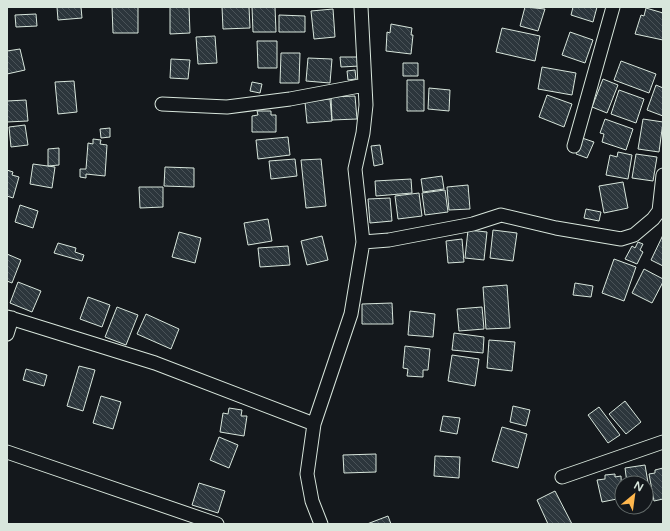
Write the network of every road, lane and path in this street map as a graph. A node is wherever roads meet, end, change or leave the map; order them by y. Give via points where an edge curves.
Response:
1 (361, 7) edge
2 (613, 7) edge
3 (365, 85) junction
4 (162, 104) dead end
5 (574, 146) dead end
6 (663, 175) edge
7 (661, 212) edge
8 (364, 242) junction
9 (10, 318) edge
10 (7, 334) edge
11 (314, 424) junction
12 (663, 442) edge
13 (7, 452) edge
14 (562, 477) dead end
15 (217, 524) edge
16 (321, 524) edge

1 - 3 street
2 - 5 street
3 - 4 street via 290,99 227,107
3 - 8 street via 364,126 355,169
6 - 7 street
7 - 8 street via 634,235 621,239 501,215 473,224 389,240
8 - 11 street via 351,314
9 - 10 street
9 - 11 street via 155,363
11 - 16 street via 307,474 312,501
12 - 14 street
13 - 15 street

